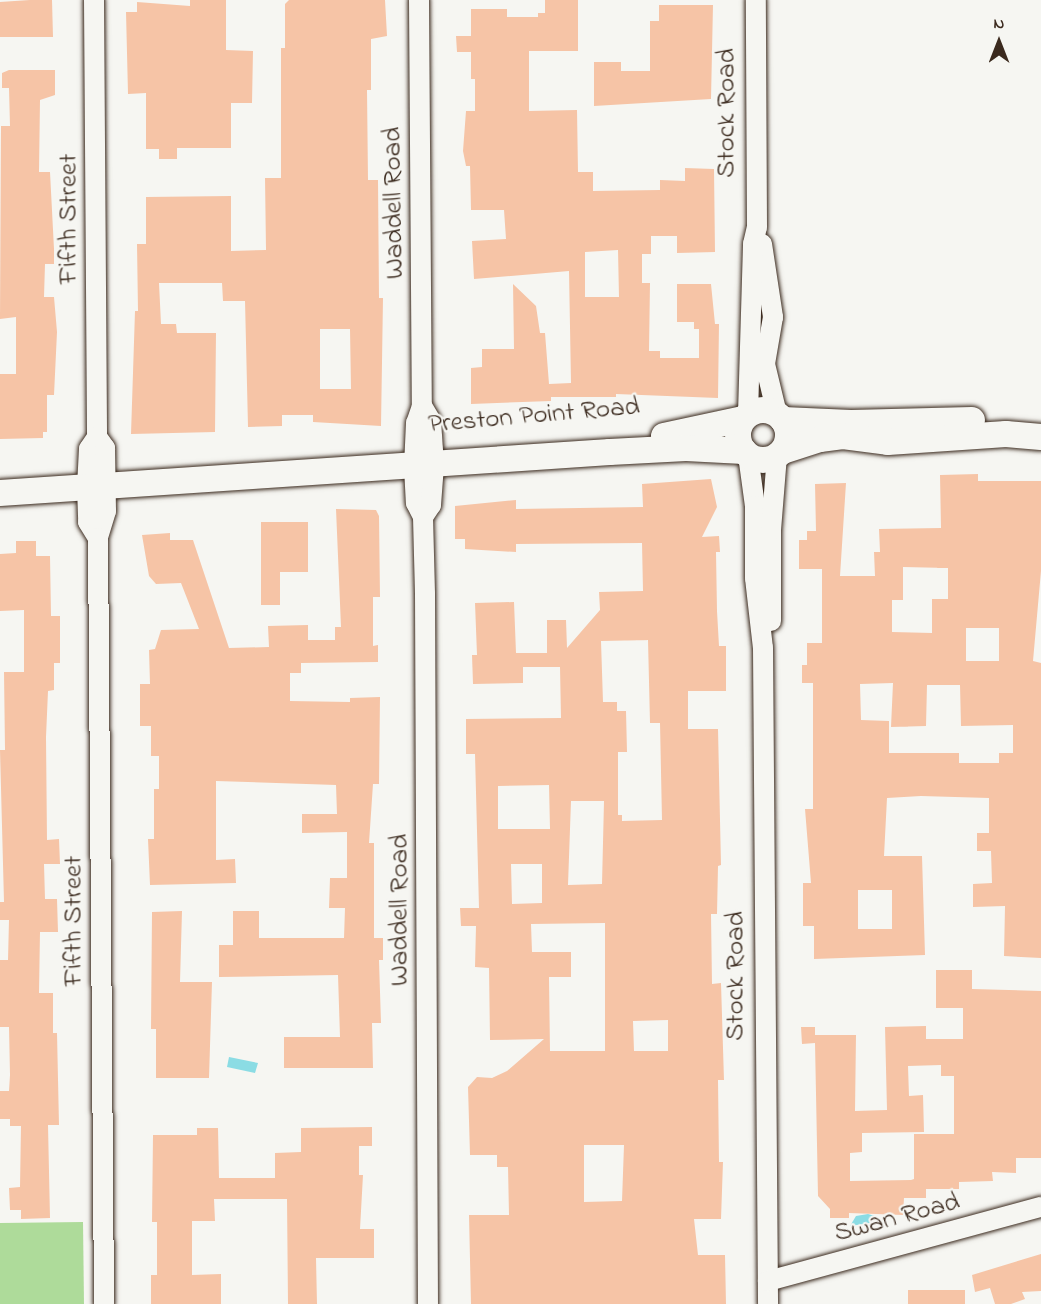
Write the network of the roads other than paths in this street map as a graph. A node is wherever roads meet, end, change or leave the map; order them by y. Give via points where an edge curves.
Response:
1 (94, 0) edge
2 (419, 0) edge
3 (756, 0) edge
4 (757, 226) junction
5 (746, 417) junction
6 (780, 417) junction
7 (1041, 422) edge
8 (1041, 437) edge
9 (746, 453) junction
10 (780, 453) junction
11 (424, 461) junction
12 (97, 486) junction
13 (0, 494) edge
14 (763, 648) junction
15 (1041, 1207) edge
16 (768, 1281) junction
17 (104, 1304) edge
18 (428, 1304) edge
19 (768, 1304) edge

1 - 12 street, Fifth Street via 97,437 89,449
2 - 11 street, Waddell Road via 422,406 416,423
3 - 4 street, Stock Road
4 - 5 street, Stock Road
4 - 6 street, Stock Road via 773,317 765,364
5 - 6 main road via 761,410
5 - 9 main road, Stock Road via 738,439
5 - 11 main road, Preston Point Road via 687,434
6 - 7 main road via 850,423
6 - 10 main road, Stock Road via 788,435
8 - 10 main road via 1006,434 888,442 843,436
9 - 10 main road via 764,460
9 - 11 main road, Preston Point Road via 676,448
9 - 14 street, Stock Road via 755,500 755,578
10 - 14 street, Stock Road via 771,530 771,633
11 - 12 main road, Preston Point Road via 347,463 330,469
11 - 18 street, Waddell Road via 430,505 423,517
12 - 13 main road, Preston Point Road
12 - 17 street, Fifth Street via 88,522 98,538
14 - 16 street, Stock Road
15 - 16 street, Swan Road
16 - 19 street, Stock Road

